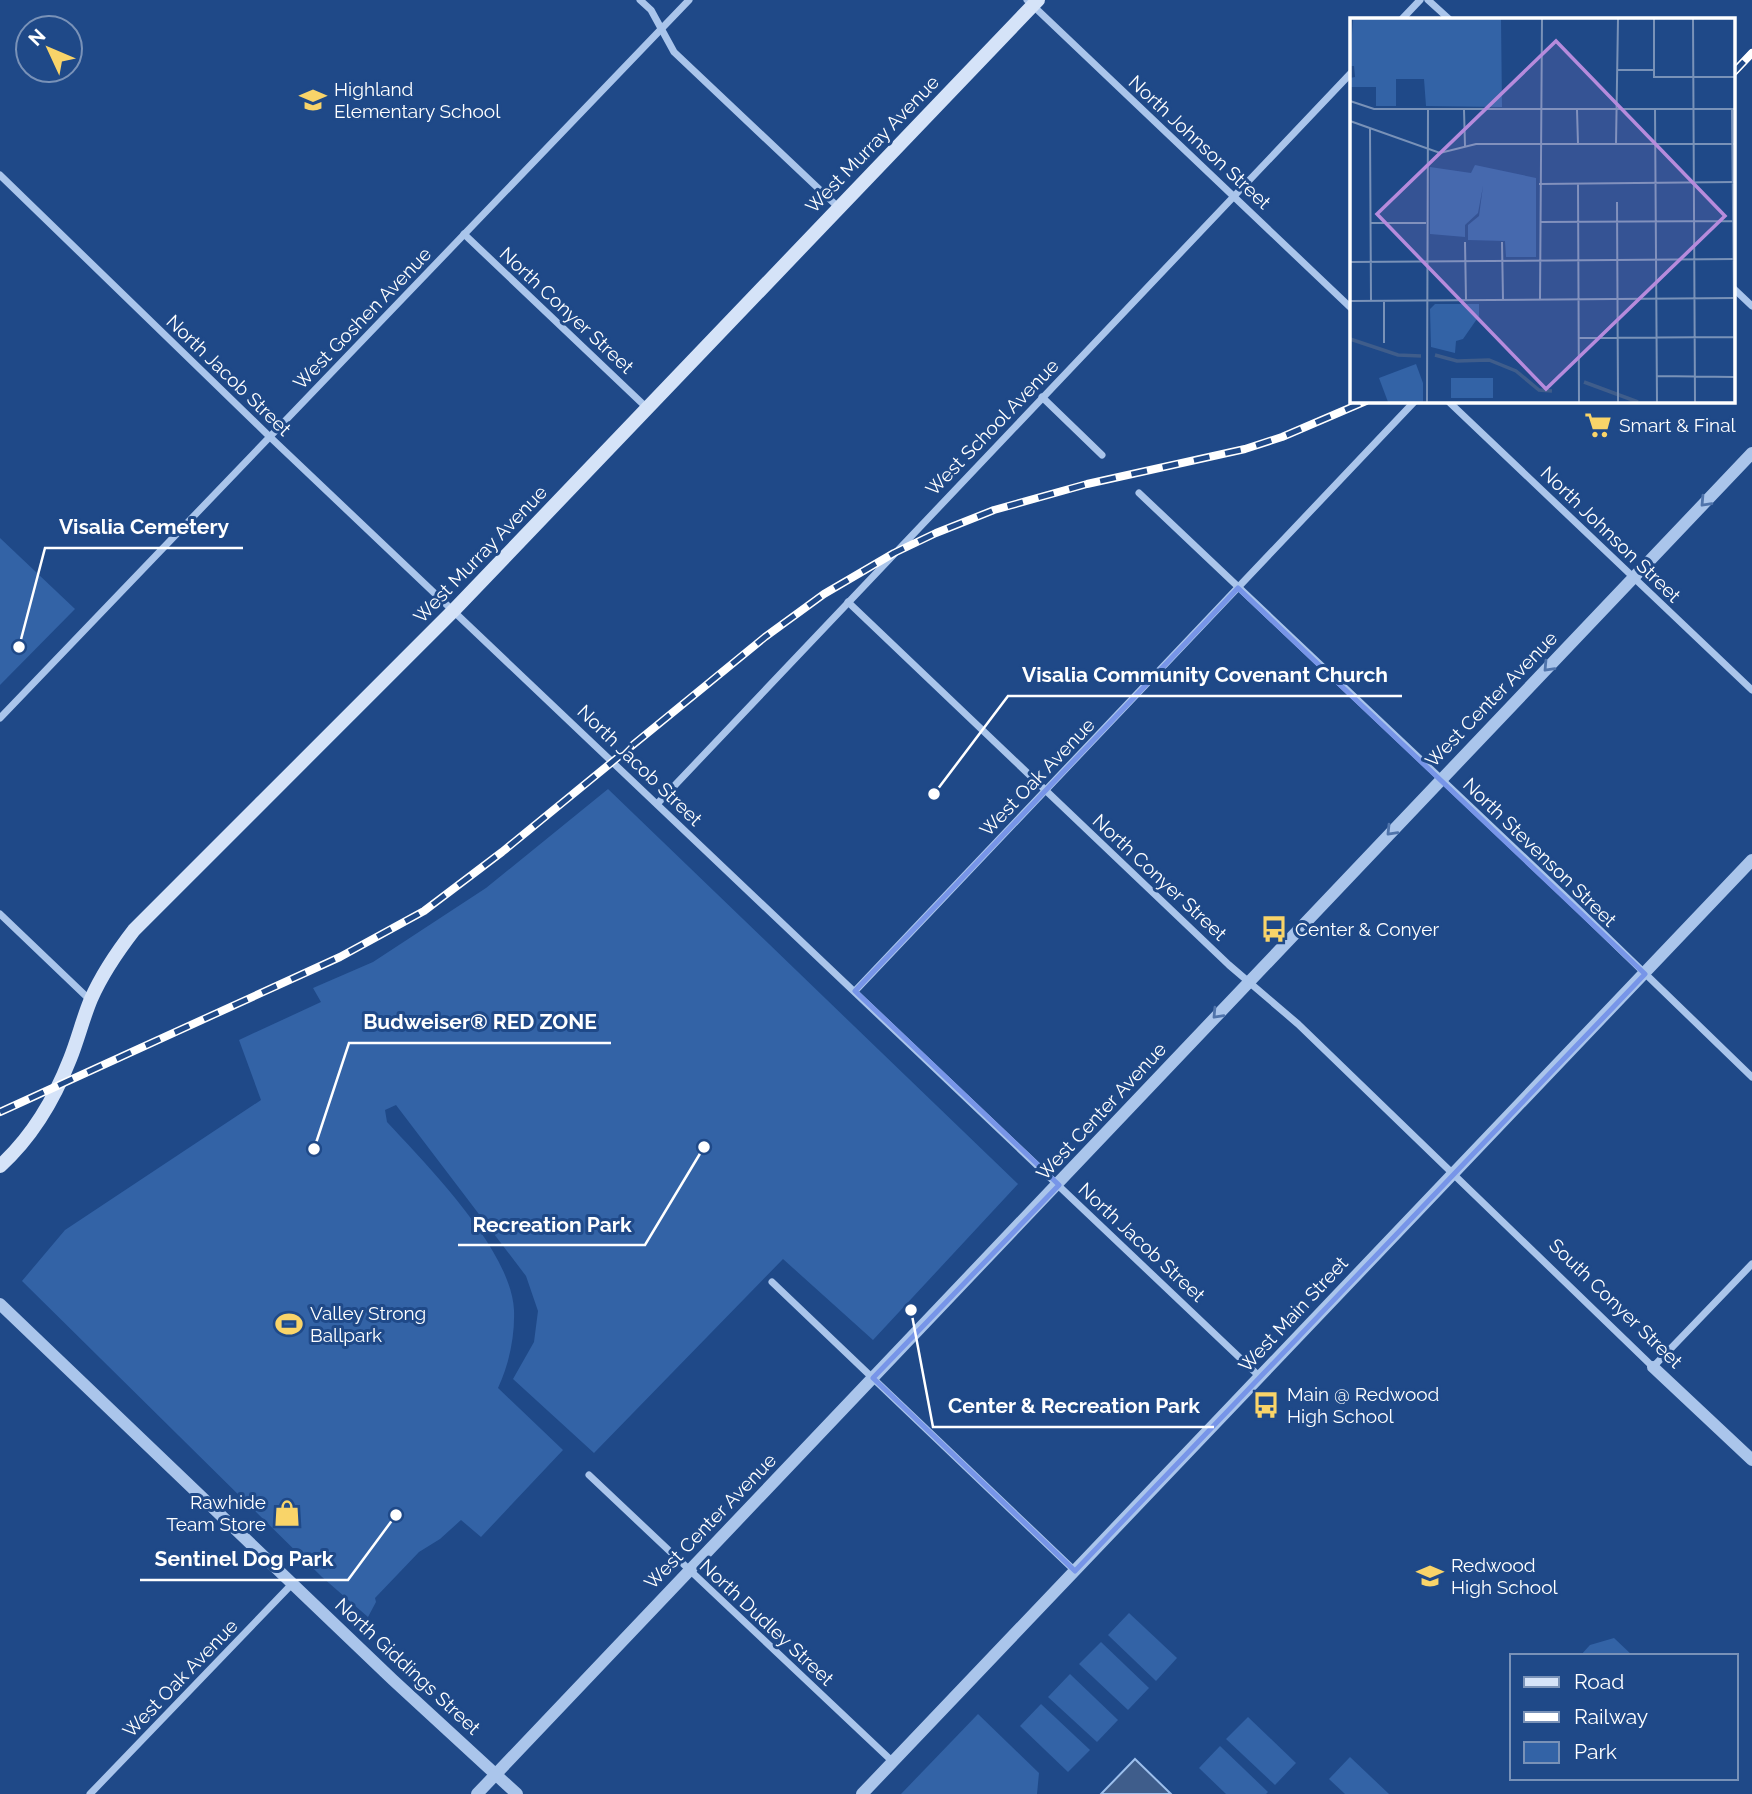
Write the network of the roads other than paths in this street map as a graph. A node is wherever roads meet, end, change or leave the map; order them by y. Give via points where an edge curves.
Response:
1 (640, 0) edge
2 (689, 0) edge
3 (1420, 0) edge
4 (1428, 0) edge
5 (1032, 2) edge
6 (1403, 18) edge
7 (1448, 18) edge
8 (661, 29) junction
9 (1752, 53) edge
10 (1734, 72) edge
11 (1350, 74) edge
12 (0, 175) edge
13 (1234, 196) junction
14 (838, 208) junction
15 (464, 234) junction
16 (1734, 289) edge
17 (1752, 306) edge
18 (1350, 307) edge
19 (1042, 397) junction
20 (1414, 402) edge
21 (1449, 402) edge
22 (648, 408) junction
23 (270, 437) junction
24 (1752, 453) edge
25 (1102, 455) dead end
26 (1139, 493) dead end
27 (1633, 577) junction
28 (1238, 588) junction
29 (848, 602) junction
30 (454, 610) junction
31 (1752, 690) edge
32 (0, 718) edge
33 (1440, 779) junction
34 (1045, 790) junction
35 (658, 803) junction
36 (1752, 860) edge
37 (0, 914) edge
38 (1645, 974) junction
39 (1248, 981) junction
40 (855, 991) junction
41 (90, 1000) junction
42 (1752, 1077) edge
43 (0, 1166) edge
44 (1453, 1174) junction
45 (1059, 1185) junction
46 (1752, 1264) edge
47 (772, 1282) dead end
48 (0, 1304) edge
49 (1653, 1367) junction
50 (1260, 1377) junction
51 (873, 1378) junction
52 (1752, 1461) edge
53 (589, 1475) dead end
54 (690, 1570) junction
55 (1075, 1571) junction
56 (292, 1584) junction
57 (893, 1762) junction
58 (496, 1774) junction
59 (90, 1794) edge
60 (477, 1794) edge
61 (517, 1794) edge
62 (862, 1794) edge

1 - 8 street
2 - 8 street, West Goshen Avenue
3 - 6 street
4 - 7 street
5 - 13 street, North Johnson Street
5 - 14 main road, West Murray Avenue
8 - 14 street via 674,52
8 - 15 street, West Goshen Avenue
9 - 10 street
11 - 13 street, West School Avenue
12 - 23 street, North Jacob Street
13 - 18 street, North Johnson Street
13 - 19 street, West School Avenue
14 - 22 main road, West Murray Avenue
15 - 22 street, North Conyer Street
15 - 23 street, West Goshen Avenue
16 - 17 street
19 - 25 street
19 - 29 street, West School Avenue
20 - 28 street, West Oak Avenue
21 - 27 street, North Johnson Street
22 - 30 main road, West Murray Avenue
23 - 30 street, North Jacob Street
23 - 32 street, West Goshen Avenue
24 -> 27 street, West Center Avenue
26 - 28 street, North Stevenson Street
27 - 31 street, North Johnson Street
27 -> 33 street, West Center Avenue
28 - 33 street, North Stevenson Street
28 - 34 street, West Oak Avenue
29 - 34 street, North Conyer Street
29 - 35 street, West School Avenue
30 - 35 street, North Jacob Street
30 - 41 main road, West Murray Avenue via 134,930
33 - 38 street, North Stevenson Street
33 -> 39 street, West Center Avenue
34 - 39 street, North Conyer Street
34 - 40 street, West Oak Avenue
35 - 40 street, North Jacob Street
36 - 38 street, West Main Street
37 - 41 street
38 - 42 street, North Stevenson Street
38 - 44 street, West Main Street
39 - 44 street, North Conyer Street
39 -> 45 street, West Center Avenue
40 - 45 street, North Jacob Street
41 - 43 main road, West Murray Avenue via 69,1061 38,1123
44 - 49 street, South Conyer Street
44 - 50 street, West Main Street
45 - 50 street, North Jacob Street
45 - 51 street, West Center Avenue
46 - 49 street
47 - 51 street
48 - 56 street, North Giddings Street
49 - 52 street, South Conyer Street
50 - 55 street, West Main Street
51 - 54 street, West Center Avenue
51 - 55 street
53 - 54 street, North Dudley Street
54 - 57 street, North Dudley Street
54 - 58 street, West Center Avenue
55 - 57 street, West Main Street
56 - 58 street, North Giddings Street
56 - 59 street, West Oak Avenue
57 - 62 street, West Main Street
58 - 60 street, West Center Avenue
58 - 61 street, North Giddings Street

